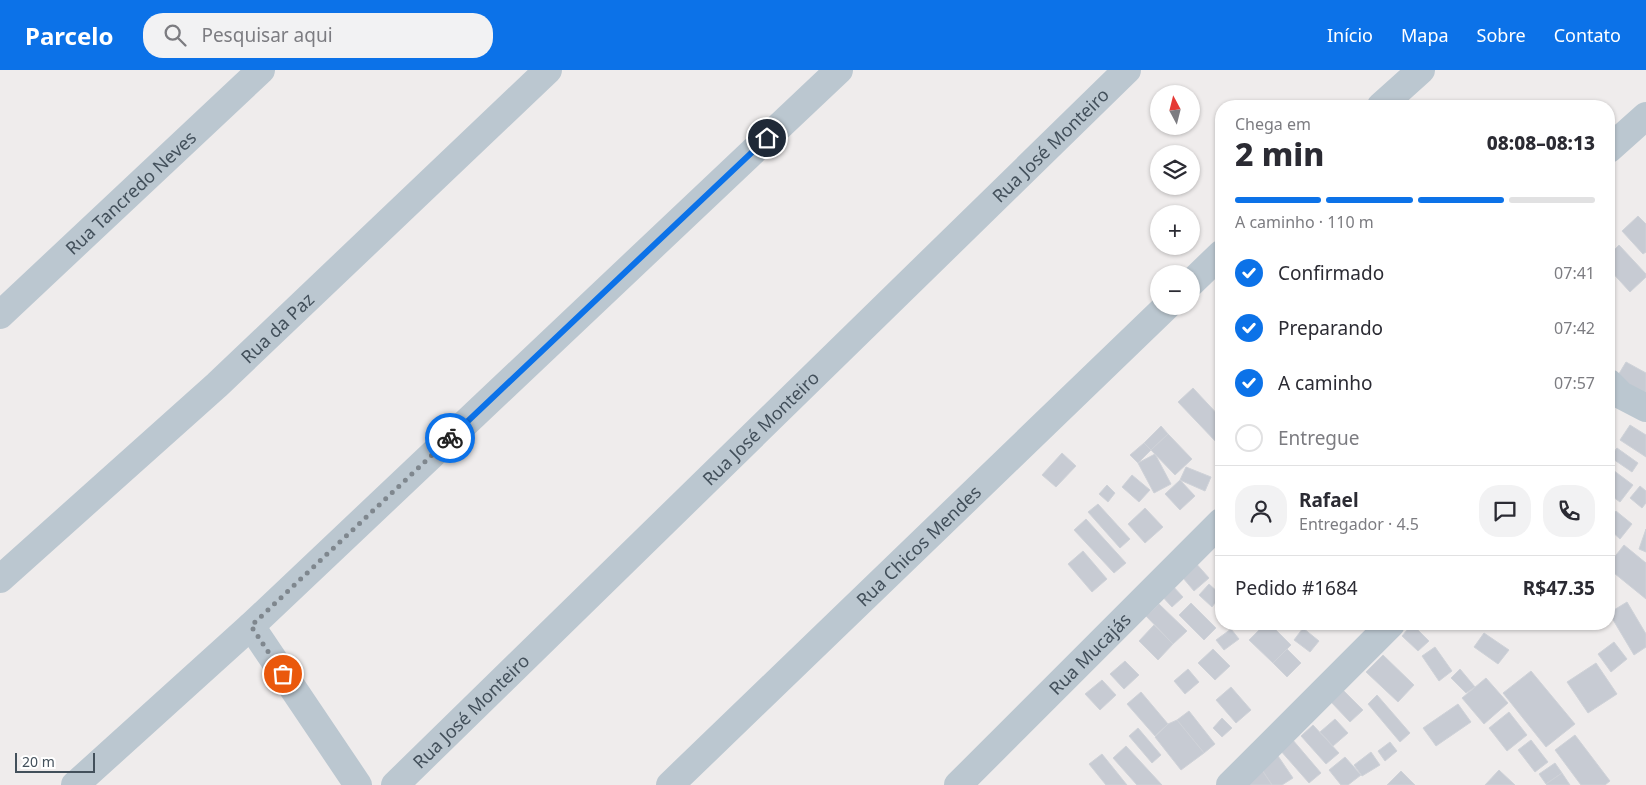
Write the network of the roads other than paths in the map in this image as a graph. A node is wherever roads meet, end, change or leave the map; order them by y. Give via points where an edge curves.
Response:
1 (261, 70) edge
2 (548, 70) edge
3 (839, 70) edge
4 (1127, 70) edge
5 (1421, 70) edge
6 (1388, 100) edge
7 (1646, 116) edge
8 (1615, 143) edge
9 (1215, 260) edge
10 (1200, 274) edge
11 (0, 315) edge
12 (1158, 315) edge
13 (1615, 396) edge
14 (1646, 408) edge
15 (1215, 528) edge
16 (0, 579) edge
17 (251, 626) junction
18 (1386, 630) edge
19 (76, 785) edge
20 (358, 785) edge
21 (395, 785) edge
22 (670, 785) edge
23 (958, 785) edge
24 (1230, 785) edge

1 - 11 street, Rua Tancredo Neves
2 - 16 street, Rua da Paz via 217,385
3 - 17 street
4 - 21 street, Rua José Monteiro
5 - 6 street
7 - 8 street
9 - 10 street
12 - 22 street, Rua Chicos Mendes
13 - 14 street
15 - 23 street, Rua Mucajás
17 - 19 street
17 - 20 street
18 - 24 street

